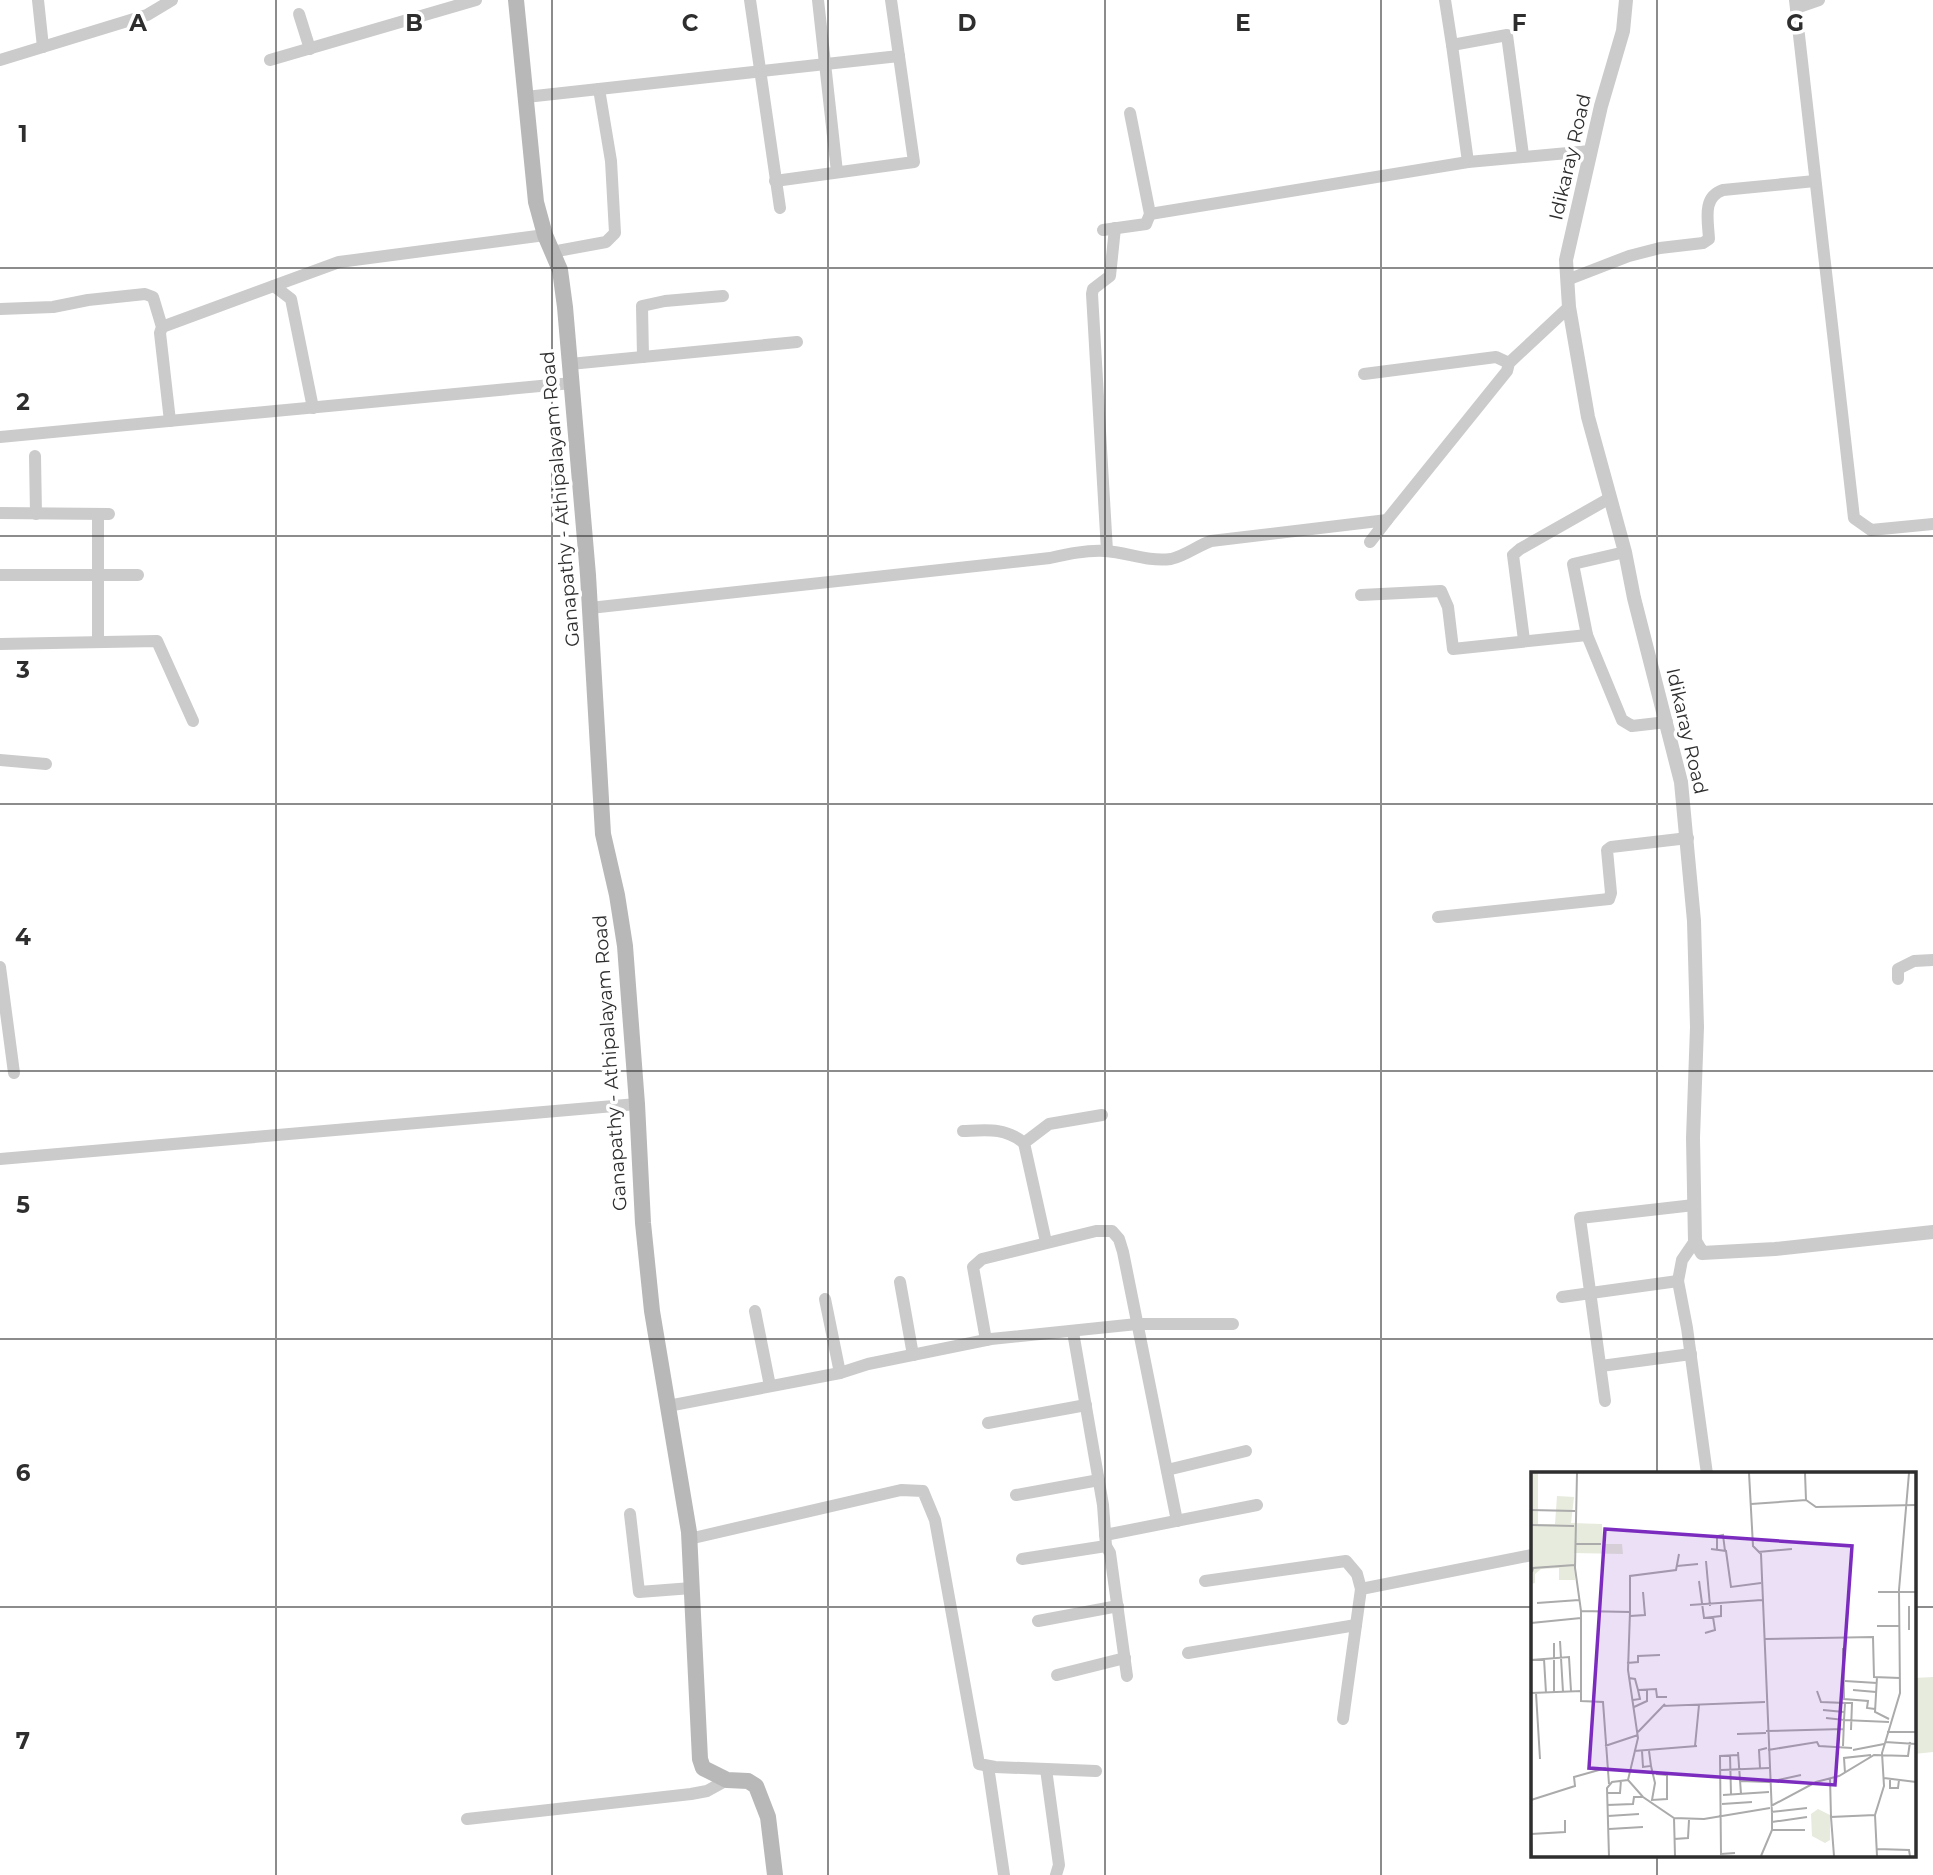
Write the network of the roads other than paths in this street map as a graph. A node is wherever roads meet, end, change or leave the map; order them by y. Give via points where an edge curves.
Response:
1 (38, 0) edge
2 (172, 0) edge
3 (476, 0) edge
4 (516, 0) edge
5 (750, 0) edge
6 (818, 0) edge
7 (891, 0) edge
8 (1445, 0) edge
9 (1626, 0) edge
10 (1819, 0) edge
11 (1796, 4) edge
12 (299, 14) dead end
13 (1451, 45) junction
14 (43, 47) junction
15 (310, 49) junction
16 (899, 57) junction
17 (0, 60) edge
18 (270, 60) dead end
19 (825, 64) junction
20 (760, 72) junction
21 (599, 89) junction
22 (526, 97) junction
23 (1130, 113) dead end
24 (1590, 151) junction
25 (1523, 155) junction
26 (1468, 162) junction
27 (837, 172) junction
28 (775, 181) junction
29 (1815, 181) junction
30 (779, 208) dead end
31 (1150, 214) junction
32 (545, 234) junction
33 (552, 251) junction
34 (1567, 280) junction
35 (274, 286) junction
36 (723, 296) dead end
37 (1569, 307) junction
38 (0, 309) edge
39 (162, 327) junction
40 (797, 342) dead end
41 (643, 357) junction
42 (1509, 363) junction
43 (570, 364) junction
44 (1364, 374) dead end
45 (572, 383) junction
46 (313, 408) junction
47 (170, 421) junction
48 (0, 437) edge
49 (35, 456) dead end
50 (1610, 498) junction
51 (0, 513) edge
52 (36, 514) junction
53 (1387, 520) junction
54 (1933, 524) edge
55 (1370, 542) dead end
56 (1107, 551) junction
57 (1625, 552) junction
58 (0, 575) edge
59 (98, 575) junction
60 (138, 575) dead end
61 (1361, 595) dead end
62 (590, 608) junction
63 (1587, 635) junction
64 (1524, 640) junction
65 (98, 642) junction
66 (0, 644) edge
67 (193, 721) dead end
68 (1667, 722) junction
69 (0, 760) edge
70 (46, 764) dead end
71 (1688, 838) junction
72 (1438, 917) dead end
73 (1933, 960) edge
74 (0, 967) edge
75 (1898, 979) dead end
76 (14, 1073) dead end
77 (637, 1104) junction
78 (1102, 1115) dead end
79 (964, 1131) dead end
80 (1024, 1143) junction
81 (0, 1159) edge
82 (1694, 1205) junction
83 (1933, 1232) edge
84 (1695, 1241) junction
85 (1046, 1242) junction
86 (1678, 1281) junction
87 (900, 1282) dead end
88 (1590, 1293) junction
89 (1562, 1297) dead end
90 (824, 1299) dead end
91 (755, 1311) dead end
92 (1137, 1324) junction
93 (1233, 1324) dead end
94 (1073, 1332) junction
95 (986, 1340) junction
96 (1691, 1354) junction
97 (914, 1355) junction
98 (1601, 1366) junction
99 (840, 1373) junction
100 (770, 1387) junction
101 (1605, 1401) dead end
102 (1086, 1405) junction
103 (668, 1406) junction
104 (988, 1423) dead end
105 (1246, 1451) dead end
106 (1167, 1471) junction
107 (1707, 1472) edge
108 (1099, 1480) junction
109 (1016, 1495) dead end
110 (1257, 1505) dead end
111 (630, 1514) dead end
112 (1177, 1521) junction
113 (689, 1539) junction
114 (1106, 1541) junction
115 (1531, 1555) edge
116 (1022, 1559) dead end
117 (1205, 1581) dead end
118 (692, 1588) junction
119 (1361, 1589) junction
120 (1118, 1606) junction
121 (1038, 1621) dead end
122 (1356, 1625) junction
123 (1188, 1653) dead end
124 (1125, 1658) junction
125 (1057, 1675) dead end
126 (1127, 1676) dead end
127 (1343, 1719) dead end
128 (988, 1766) junction
129 (1046, 1769) junction
130 (1096, 1771) dead end
131 (727, 1780) junction
132 (467, 1819) dead end
133 (775, 1875) edge
134 (1004, 1875) edge
135 (1056, 1875) edge

1 - 14 street
2 - 14 street via 147,15
3 - 15 street
4 - 22 main road, Ganapathy - Athipalayam Road
5 - 20 street
6 - 19 street
7 - 16 street
8 - 13 street
9 - 24 street, Idikaray Road via 1623,32
10 - 11 street
11 - 29 street
12 - 15 street
13 - 25 street via 1507,35
13 - 26 street
14 - 17 street
15 - 18 street
16 - 19 street
16 - 27 street via 914,162
19 - 20 street
19 - 27 street
20 - 21 street
20 - 28 street
21 - 22 street
21 - 33 street via 611,161 615,233 606,242
22 - 32 main road, Ganapathy - Athipalayam Road via 536,202
23 - 31 street
24 - 25 street
24 - 34 street, Idikaray Road via 1566,260
25 - 26 street
26 - 31 street
27 - 28 street
28 - 30 street
29 - 34 street via 1714,193 1707,203 1709,239 1703,243 1629,256
29 - 54 street via 1854,518 1871,530
31 - 56 street via 1146,224 1109,229 1111,276 1092,294
32 - 33 main road, Ganapathy - Athipalayam Road
32 - 35 street via 339,262
33 - 43 main road, Ganapathy - Athipalayam Road via 560,270
34 - 37 street, Idikaray Road
35 - 39 street
35 - 46 street via 291,299
36 - 41 street via 642,306
37 - 42 street
37 - 50 street, Idikaray Road via 1588,417
38 - 39 street via 145,294 153,297
39 - 47 street
40 - 41 street
41 - 43 street
42 - 44 street via 1496,357
42 - 53 street
43 - 45 main road, Ganapathy - Athipalayam Road
45 - 46 street
45 - 62 main road, Ganapathy - Athipalayam Road
46 - 47 street
47 - 48 street
49 - 52 street
50 - 57 street, Idikaray Road
50 - 64 street via 1513,555
51 - 52 street
52 - 59 street via 104,514
53 - 55 street
53 - 56 street via 1211,541 1167,559
56 - 62 street
57 - 63 street via 1573,564
57 - 68 street, Idikaray Road
58 - 59 street
59 - 60 street
59 - 65 street
61 - 64 street via 1441,591 1448,607 1453,649
62 - 77 main road, Ganapathy - Athipalayam Road via 603,834 625,946
63 - 64 street
63 - 68 street via 1622,720 1632,726
65 - 66 street
65 - 67 street via 157,641
68 - 71 street, Idikaray Road
69 - 70 street
71 - 72 street via 1607,850 1609,900
71 - 82 street, Idikaray Road via 1697,1027
73 - 75 street via 1914,961 1898,969
74 - 76 street
77 - 81 street
77 - 103 main road, Ganapathy - Athipalayam Road via 652,1311
78 - 80 street via 1049,1124
79 - 80 street via 998,1130
80 - 85 street
82 - 84 street, Idikaray Road
82 - 88 street via 1580,1219
83 - 84 street via 1702,1253
84 - 86 street via 1682,1260
85 - 92 street via 1112,1231 1124,1252
85 - 95 street via 992,1255 974,1267
86 - 88 street
86 - 96 street
87 - 97 street
88 - 89 street
88 - 98 street
90 - 99 street
91 - 100 street
92 - 93 street
92 - 94 street
92 - 106 street
94 - 95 street
94 - 102 street
95 - 97 street
96 - 98 street
96 - 107 street
97 - 99 street
98 - 101 street
99 - 100 street
100 - 103 street
102 - 104 street
102 - 108 street
103 - 113 main road, Ganapathy - Athipalayam Road
105 - 106 street
106 - 112 street
108 - 109 street
108 - 114 street
110 - 112 street
111 - 118 street via 639,1592
112 - 114 street
113 - 118 main road, Ganapathy - Athipalayam Road
113 - 128 street via 901,1490 923,1491 936,1520 979,1763
114 - 116 street
114 - 120 street
115 - 119 street
117 - 119 street via 1346,1561 1357,1574
118 - 131 main road, Ganapathy - Athipalayam Road via 700,1759 703,1768
119 - 122 street
120 - 121 street
120 - 124 street
122 - 123 street
122 - 127 street
124 - 125 street
124 - 126 street
128 - 129 street
128 - 134 street
129 - 130 street
129 - 135 street via 1059,1865
131 - 132 street via 691,1794
131 - 133 main road, Ganapathy - Athipalayam Road via 748,1781 761,1794

